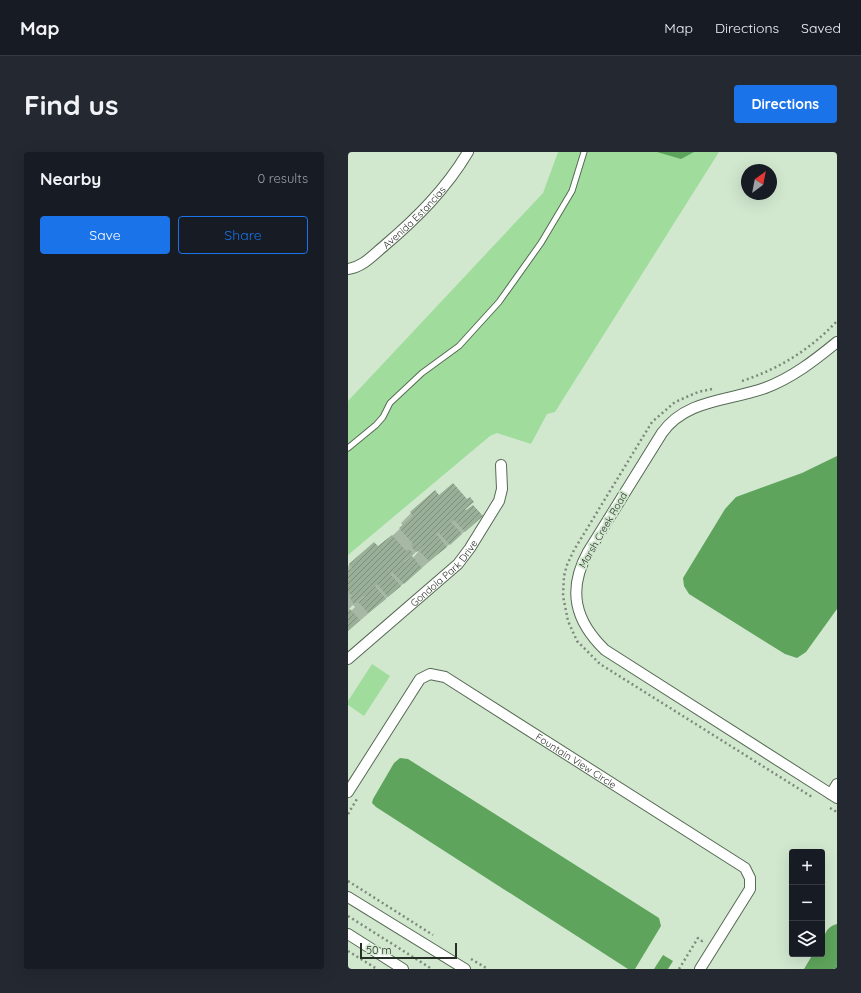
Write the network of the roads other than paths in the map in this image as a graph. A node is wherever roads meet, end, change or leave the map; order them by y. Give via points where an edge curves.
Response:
1 (468, 152) edge
2 (584, 152) edge
3 (348, 269) edge
4 (837, 342) edge
5 (348, 448) edge
6 (501, 465) dead end
7 (348, 659) edge
8 (837, 784) edge
9 (348, 792) edge
10 (834, 796) edge
11 (348, 896) edge
12 (348, 934) edge
13 (403, 969) edge
14 (465, 969) edge
15 (700, 969) edge

1 - 3 street, Avenida Estancias via 444,188 421,213 363,264
2 - 5 lane via 572,191 541,243 499,302 459,346 422,373 388,406 376,425
4 - 10 street, Marsh Creek Road via 812,362 782,380 748,393 694,407 673,420 662,433 588,552 579,571 576,592 581,619 605,650
6 - 7 street, Gondola Park Drive via 500,501 462,559
8 - 10 street
9 - 15 street, Fountain View Circle via 420,679 430,674 445,677 745,868 750,878 750,889
11 - 14 street
12 - 13 street

